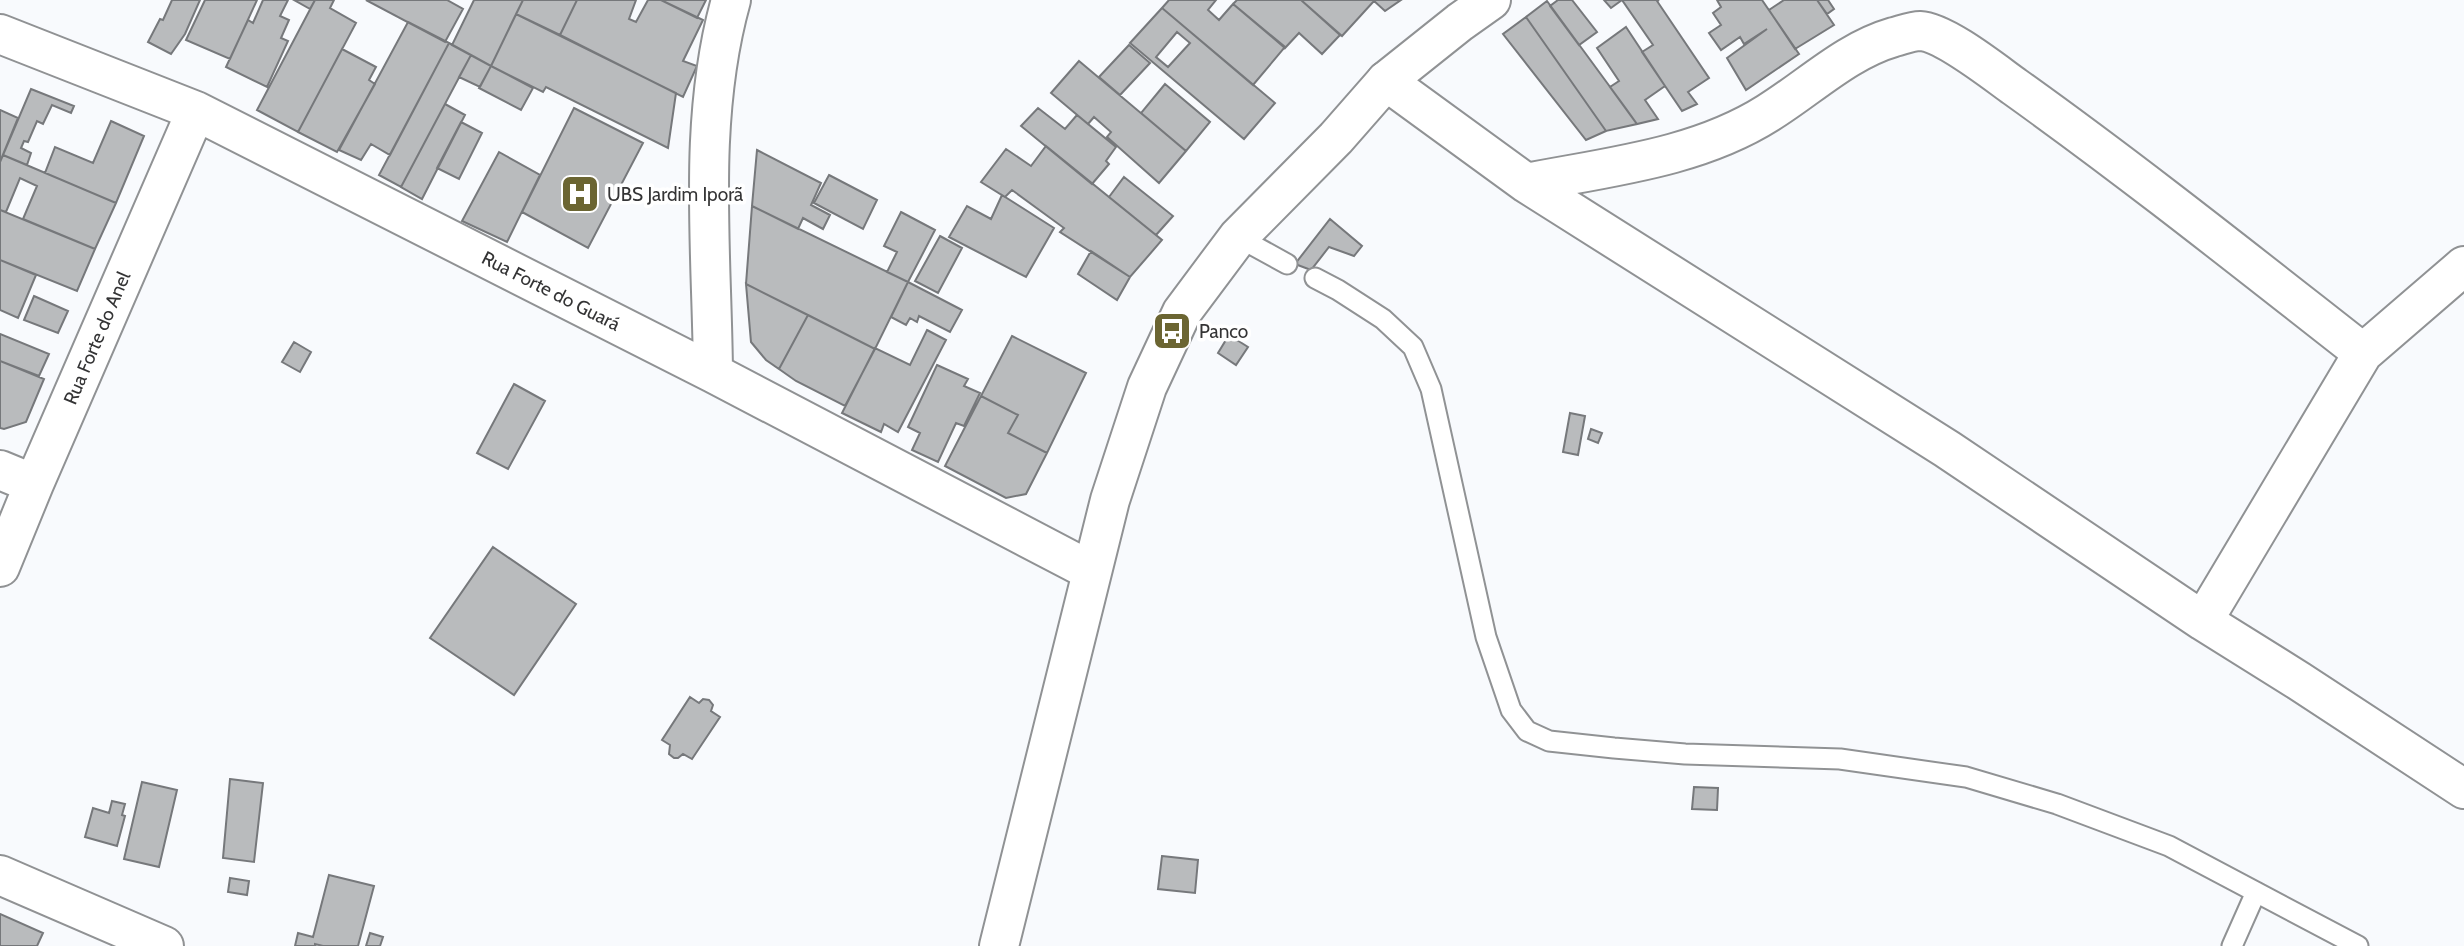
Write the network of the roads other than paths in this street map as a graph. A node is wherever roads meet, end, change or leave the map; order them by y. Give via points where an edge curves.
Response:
1 (731, 0) edge
2 (1491, 0) edge
3 (0, 34) edge
4 (1386, 81) junction
5 (196, 111) junction
6 (1526, 183) junction
7 (1238, 237) junction
8 (1287, 264) dead end
9 (2464, 266) edge
10 (1315, 278) dead end
11 (2363, 353) junction
12 (713, 373) junction
13 (17, 477) edge
14 (0, 567) edge
15 (1091, 571) junction
16 (2203, 621) junction
17 (2464, 789) edge
18 (0, 875) edge
19 (2256, 892) junction
20 (164, 946) edge
21 (999, 946) edge
22 (2232, 946) edge
23 (2358, 946) edge

1 - 12 street via 713,94 709,175
2 - 4 street
3 - 5 street, Rua Forte do Guará
4 - 6 street
4 - 7 street
5 - 12 street, Rua Forte do Guará
5 - 13 street, Rua Forte do Anel
6 - 11 street via 1675,153 1720,139 1768,114 1873,43 1920,31 1970,55 2040,105
6 - 16 street via 1947,449
7 - 8 lane
7 - 15 street via 1181,312 1147,387
9 - 11 street
10 - 19 lane via 1383,319 1413,347 1431,389 1486,637 1511,710 1527,731 1549,741 1614,748 1840,760 1966,777 2057,804 2169,846
11 - 16 street
12 - 15 street, Rua Forte do Guará
13 - 14 street, Rua Forte do Anel
15 - 21 street
16 - 17 street
18 - 20 street
19 - 22 lane
19 - 23 lane

